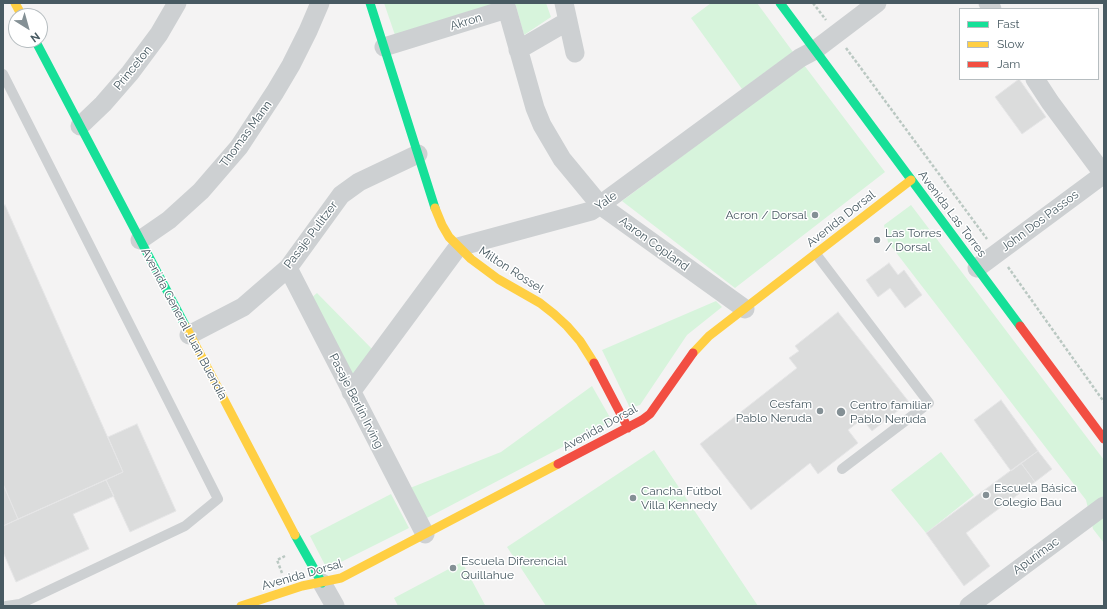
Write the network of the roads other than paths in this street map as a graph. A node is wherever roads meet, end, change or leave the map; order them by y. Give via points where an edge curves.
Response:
1 (320, 3) edge
2 (370, 3) edge
3 (780, 3) edge
4 (877, 3) edge
5 (169, 8) edge
6 (566, 12) edge
7 (384, 47) junction
8 (39, 48) edge
9 (518, 50) junction
10 (815, 50) junction
11 (576, 53) dead end
12 (3, 74) edge
13 (1036, 80) edge
14 (80, 126) junction
15 (418, 154) junction
16 (1104, 174) edge
17 (911, 180) junction
18 (600, 205) junction
19 (140, 240) junction
20 (458, 247) junction
21 (816, 254) junction
22 (288, 268) junction
23 (977, 268) junction
24 (745, 309) junction
25 (189, 334) junction
26 (351, 392) junction
27 (628, 428) junction
28 (1104, 439) edge
29 (842, 470) dead end
30 (1104, 506) edge
31 (425, 534) junction
32 (322, 583) junction
33 (6, 606) edge
34 (241, 606) edge
35 (335, 606) edge
36 (969, 606) edge

1 - 19 street, Thomas Mann via 292,65 239,147 201,192 169,220
2 - 7 street, Milton Rossel
3 - 10 street, Avenida Las Torres
4 - 10 street, Yale
5 - 14 street, Princeton via 160,34 130,73
6 - 9 street
6 - 11 street
7 - 9 street, Akron via 507,9
7 - 15 street, Milton Rossel
8 - 14 street, Avenida General Juan Buendía
9 - 18 street, Aaron Copland via 542,125 562,159
10 - 17 street, Avenida Las Torres
10 - 18 street, Yale via 800,58
12 - 33 lane via 218,499 185,526 20,604
13 - 16 street
14 - 19 street, Avenida General Juan Buendía
15 - 20 street, Milton Rossel via 436,213 449,237
15 - 22 street, Pasaje Pulitzer via 360,182 341,195
16 - 23 street, John Dos Passos
17 - 21 street, Avenida Dorsal
17 - 23 street, Avenida Las Torres
18 - 20 street, Yale via 579,216
18 - 24 street, Aaron Copland
19 - 25 street, Avenida General Juan Buendía
20 - 26 street
20 - 27 street, Milton Rossel via 485,270 540,303 567,326 580,341 601,375
21 - 24 street, Avenida Dorsal
21 - 29 lane via 929,402
22 - 25 street, Pasaje Pulitzer via 243,307
22 - 26 street, Pasaje Berlín Irving
23 - 28 street, Avenida Las Torres
24 - 27 street, Avenida Dorsal via 698,347 650,414
25 - 32 street, Avenida General Juan Buendía
26 - 31 street, Pasaje Berlín Irving
27 - 31 street, Avenida Dorsal
30 - 36 street, Apurímac
31 - 32 street, Avenida Dorsal via 342,578
32 - 34 street, Avenida Dorsal via 302,586
32 - 35 street, Avenida General Juan Buendía

